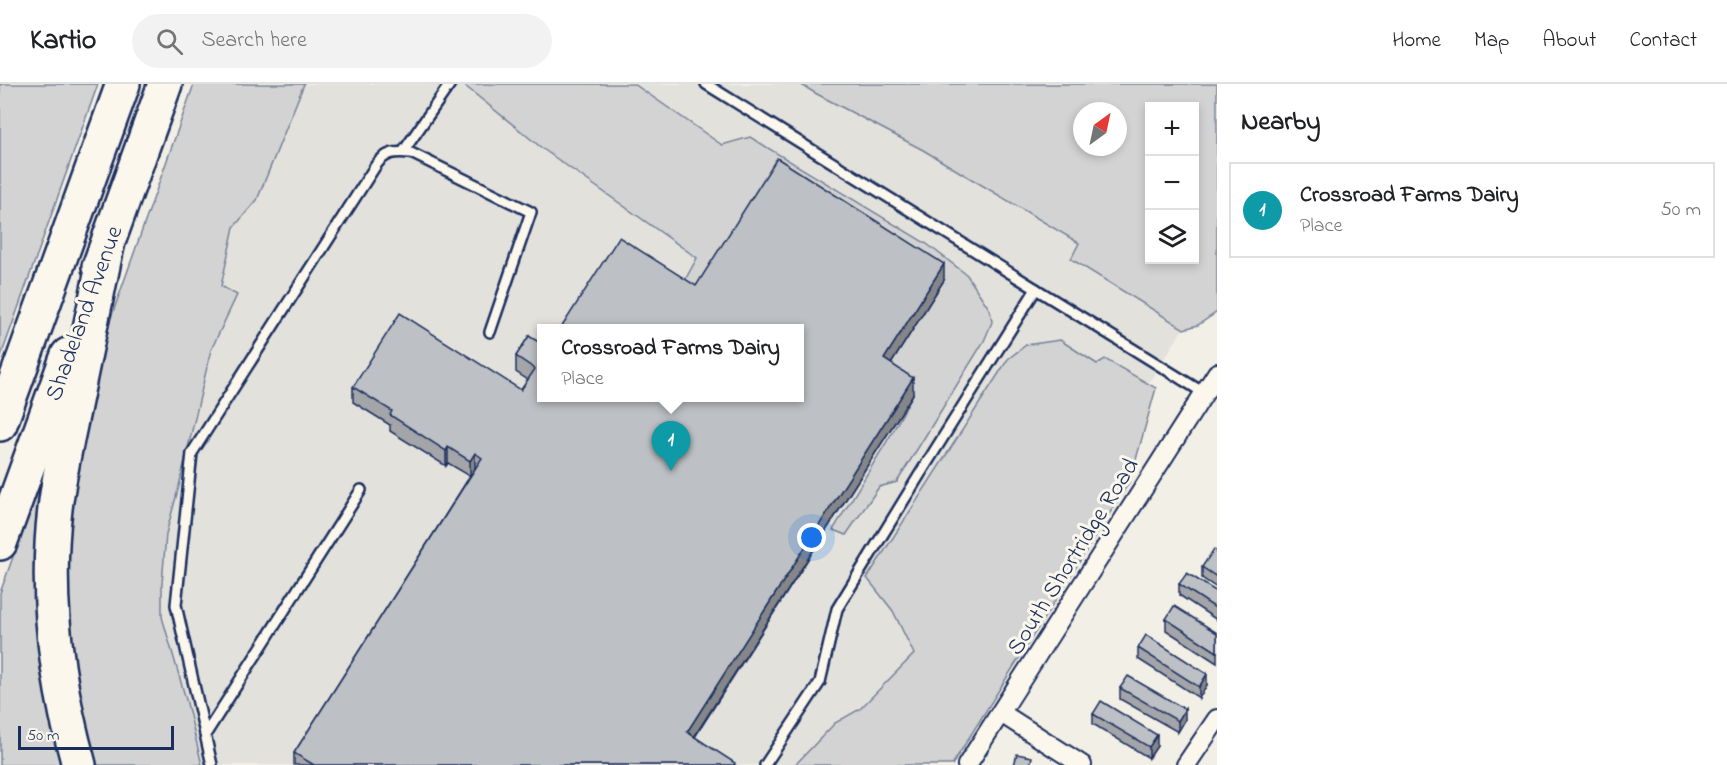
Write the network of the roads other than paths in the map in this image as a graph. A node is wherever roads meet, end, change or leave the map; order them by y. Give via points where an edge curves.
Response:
1 (123, 84) edge
2 (165, 84) edge
3 (450, 84) edge
4 (706, 84) edge
5 (403, 152) junction
6 (107, 246) junction
7 (1036, 289) junction
8 (490, 332) dead end
9 (1217, 373) edge
10 (1204, 393) junction
11 (0, 424) edge
12 (361, 490) dead end
13 (0, 543) edge
14 (1001, 713) junction
15 (1217, 719) edge
16 (205, 735) junction
17 (79, 765) edge
18 (212, 765) edge
19 (765, 765) edge
20 (967, 765) edge
21 (1083, 765) edge
22 (1186, 765) edge

1 - 11 highway, Shadeland Avenue
2 - 6 highway, Shadeland Avenue
3 - 5 lane
4 - 7 lane
5 - 8 lane via 423,158 531,212
5 - 16 lane via 384,155 376,165 192,453 176,605
6 - 13 highway, Shadeland Avenue
6 - 17 highway via 62,461 53,537 55,643
7 - 10 lane
7 - 19 lane via 837,609 820,682
9 - 10 street, South Shortridge Road
10 - 14 street, South Shortridge Road
12 - 16 lane
14 - 20 street, South Shortridge Road
14 - 21 street
15 - 22 street
16 - 18 lane

